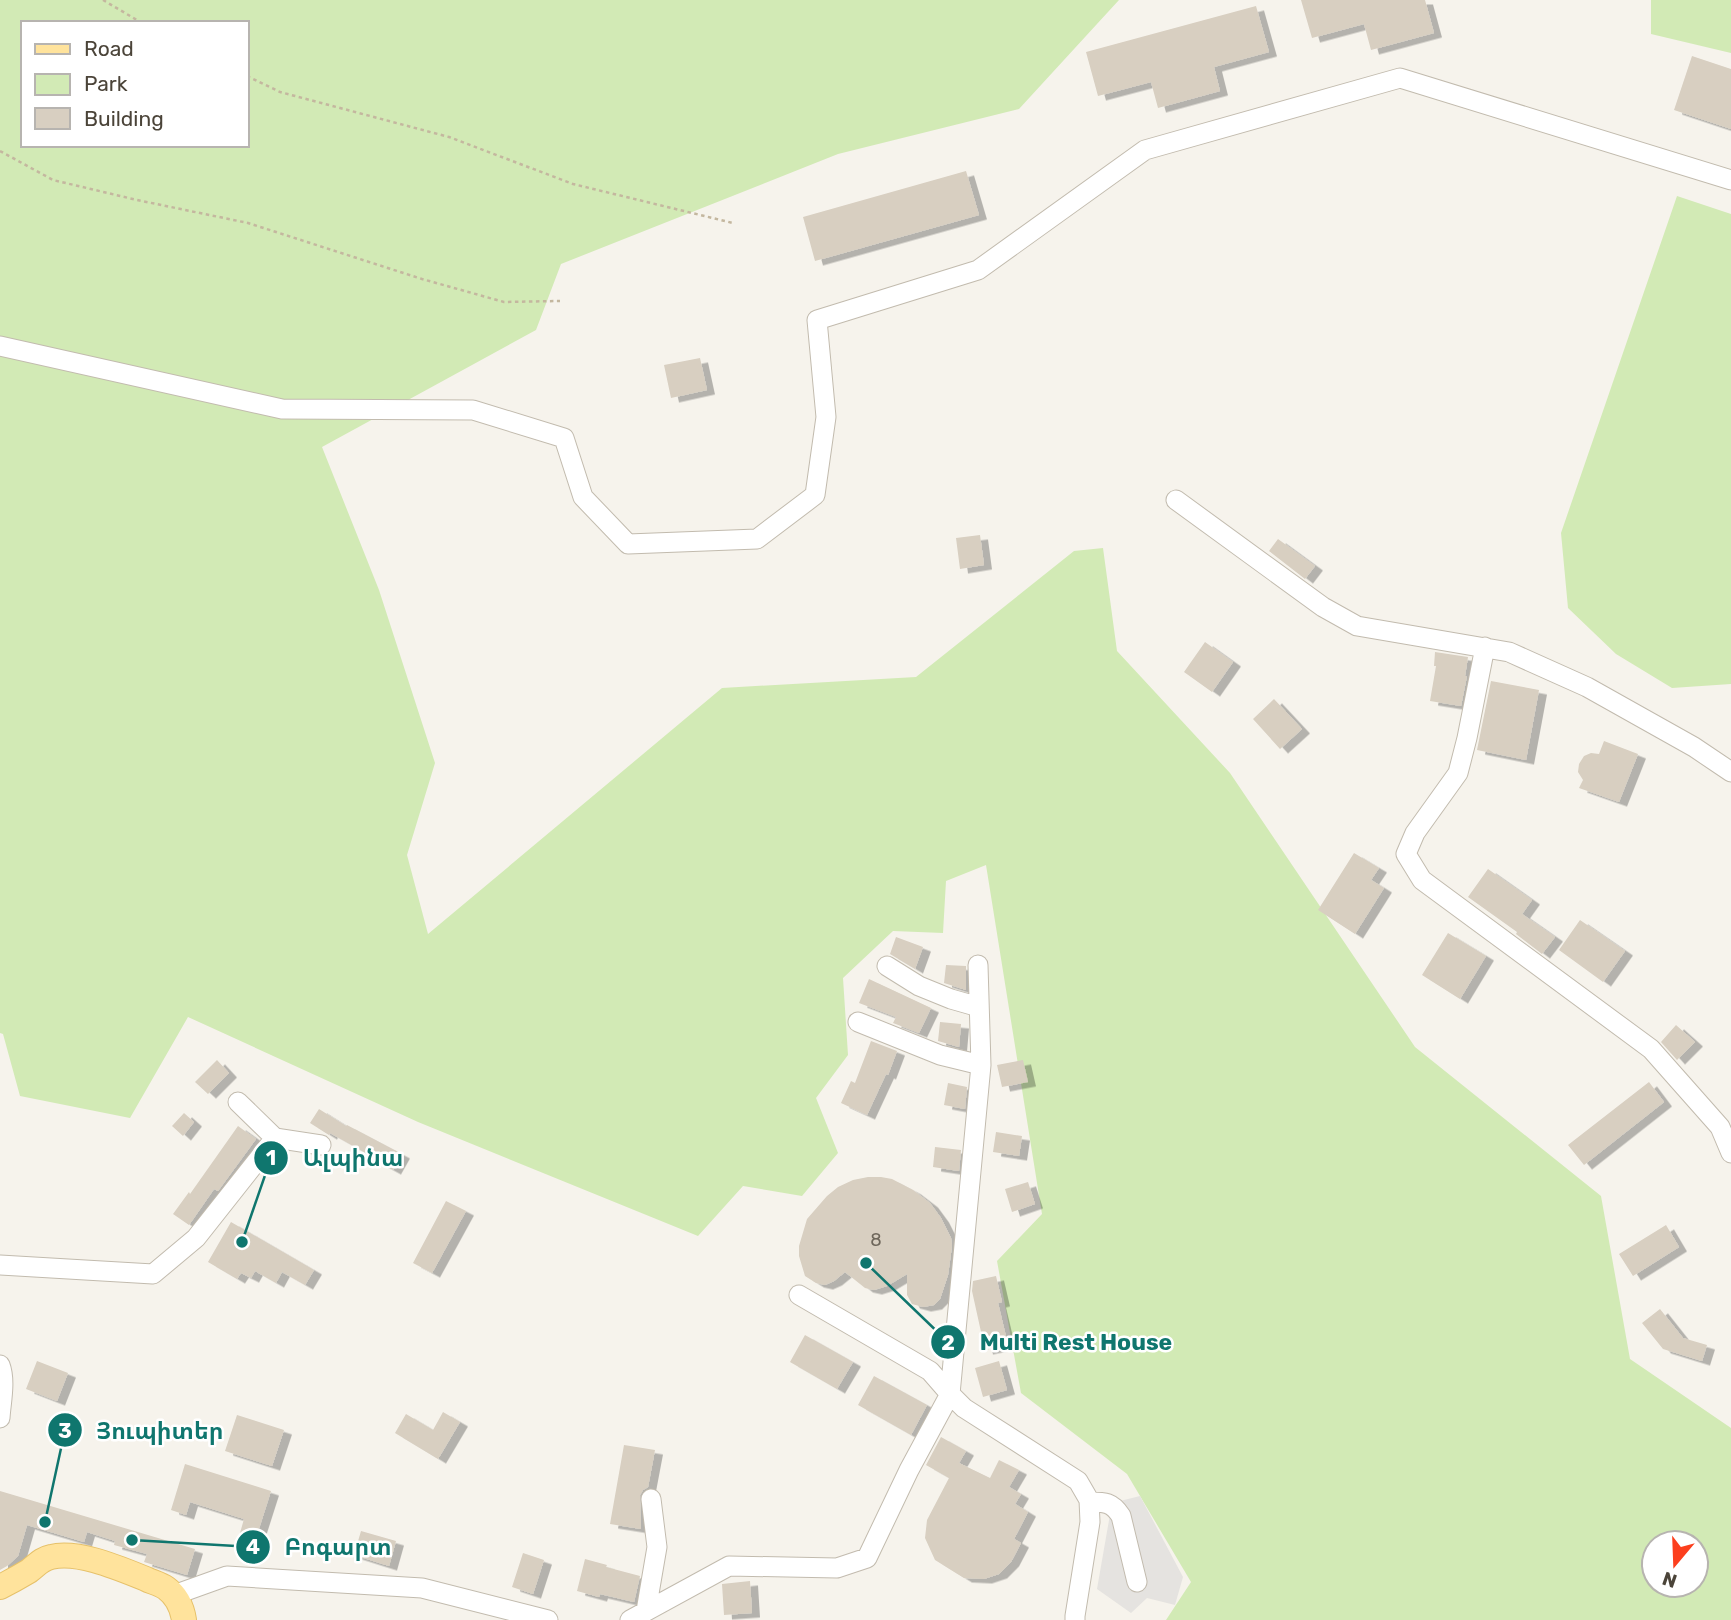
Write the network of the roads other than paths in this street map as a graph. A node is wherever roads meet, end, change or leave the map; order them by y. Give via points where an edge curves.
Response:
1 (1731, 180) edge
2 (0, 346) edge
3 (1176, 500) dead end
4 (1485, 648) junction
5 (1731, 772) edge
6 (978, 965) dead end
7 (887, 966) dead end
8 (979, 1007) junction
9 (858, 1022) dead end
10 (981, 1065) junction
11 (238, 1102) dead end
12 (275, 1138) junction
13 (321, 1145) dead end
14 (1731, 1153) edge
15 (0, 1265) edge
16 (800, 1294) dead end
17 (0, 1365) edge
18 (950, 1394) junction
19 (0, 1418) edge
20 (651, 1499) dead end
21 (1089, 1502) junction
22 (1137, 1582) dead end
23 (0, 1587) edge
24 (174, 1595) junction
25 (638, 1616) edge
26 (184, 1620) edge
27 (548, 1620) edge
28 (1075, 1620) edge

1 - 2 street via 1401,78 1145,150 978,270 817,320 826,417 815,495 757,539 628,544 583,497 564,438 473,410 282,409
3 - 4 street via 1322,607 1357,626
4 - 5 street via 1509,652 1587,687
4 - 14 street via 1458,773 1415,833 1406,854 1422,880 1651,1049 1720,1128
6 - 8 street
7 - 8 street via 919,986
8 - 10 street
9 - 10 street via 940,1055
10 - 18 street
11 - 12 street
12 - 13 street
12 - 15 street via 195,1238 153,1274
16 - 18 street via 930,1371
17 - 19 street
18 - 21 street via 964,1408 1078,1481
18 - 25 street via 867,1558 837,1567 729,1566
20 - 25 street via 657,1547
21 - 22 street via 1116,1507
21 - 28 street
23 - 24 main road via 40,1560 77,1557 128,1572
24 - 26 main road
24 - 27 street via 227,1576 422,1588

